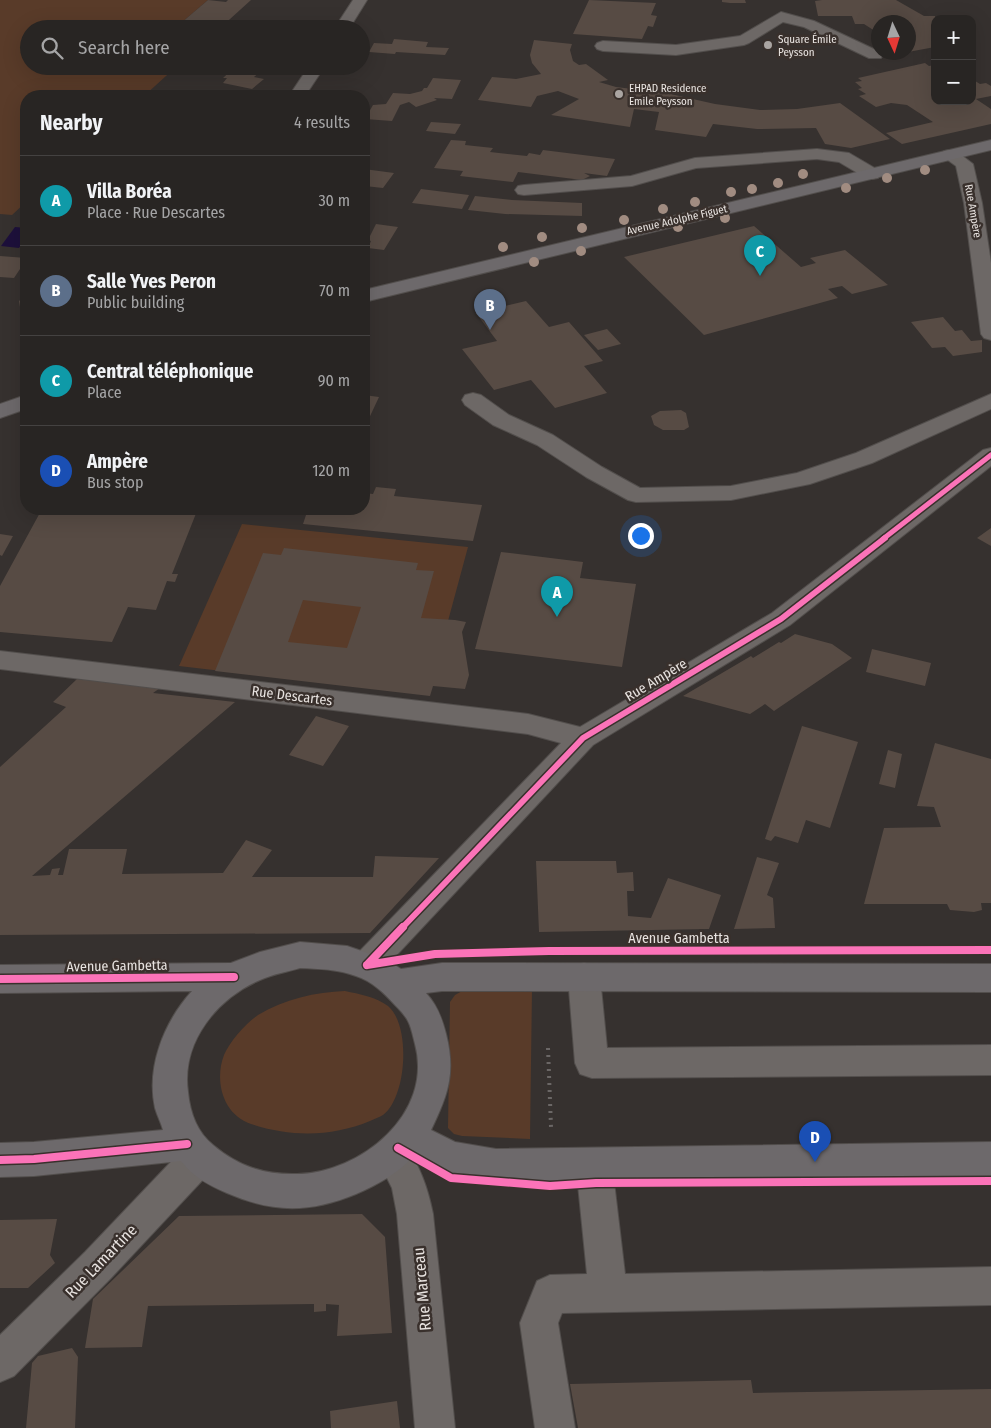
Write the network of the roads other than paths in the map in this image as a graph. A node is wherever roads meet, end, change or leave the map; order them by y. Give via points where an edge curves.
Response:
1 (360, 0) edge
2 (785, 0) edge
3 (782, 17) junction
4 (347, 20) edge
5 (603, 46) dead end
6 (871, 53) edge
7 (311, 75) edge
8 (301, 90) edge
9 (991, 145) edge
10 (950, 155) junction
11 (872, 174) junction
12 (524, 190) dead end
13 (982, 203) edge
14 (370, 294) edge
15 (991, 334) edge
16 (473, 400) dead end
17 (991, 402) edge
18 (20, 404) edge
19 (0, 411) edge
20 (991, 455) edge
21 (0, 660) edge
22 (583, 738) junction
23 (367, 965) junction
24 (234, 977) junction
25 (584, 977) junction
26 (991, 978) edge
27 (0, 979) edge
28 (398, 984) junction
29 (991, 1060) edge
30 (400, 1145) junction
31 (193, 1151) junction
32 (991, 1159) edge
33 (0, 1160) edge
34 (594, 1165) junction
35 (991, 1286) edge
36 (608, 1294) junction
37 (0, 1362) edge
38 (435, 1428) edge
39 (555, 1428) edge

1 - 4 street
2 - 3 street
3 - 5 street via 744,40 676,50
3 - 6 street via 809,24
7 - 8 street
9 - 10 main road, Avenue Adolphe Figuet
10 - 11 main road, Avenue Adolphe Figuet
10 - 13 street, Rue Ampère via 964,164
11 - 12 street via 843,157 818,154 695,164 632,181
11 - 14 main road, Avenue Adolphe Figuet
13 - 15 street, Rue Ampère
16 - 17 street via 501,420 545,440 636,495 731,493 802,479 864,458
18 - 19 main road
20 - 22 street, Rue Ampère via 781,619
21 - 22 street, Rue Descartes via 528,724
22 - 23 street, Rue Ampère
23 - 24 main road, Avenue Gambetta via 335,956 300,955 266,962
23 - 28 main road, Avenue Gambetta
24 - 27 main road, Avenue Gambetta
24 - 31 main road, Avenue Gambetta via 203,1002 180,1034 169,1071 171,1109
25 - 26 main road
25 - 28 main road via 442,977
25 - 29 street via 592,1063
28 - 30 main road, Avenue Gambetta via 424,1015 435,1054 430,1097
30 - 31 main road, Avenue Gambetta via 357,1178 315,1191 272,1192 231,1180
30 - 34 main road via 496,1166
30 - 38 street, Rue Marceau via 416,1214
31 - 33 main road
31 - 37 street, Rue Lamartine via 98,1265
32 - 34 main road
34 - 36 street
35 - 36 street
36 - 39 street via 550,1294 539,1323

